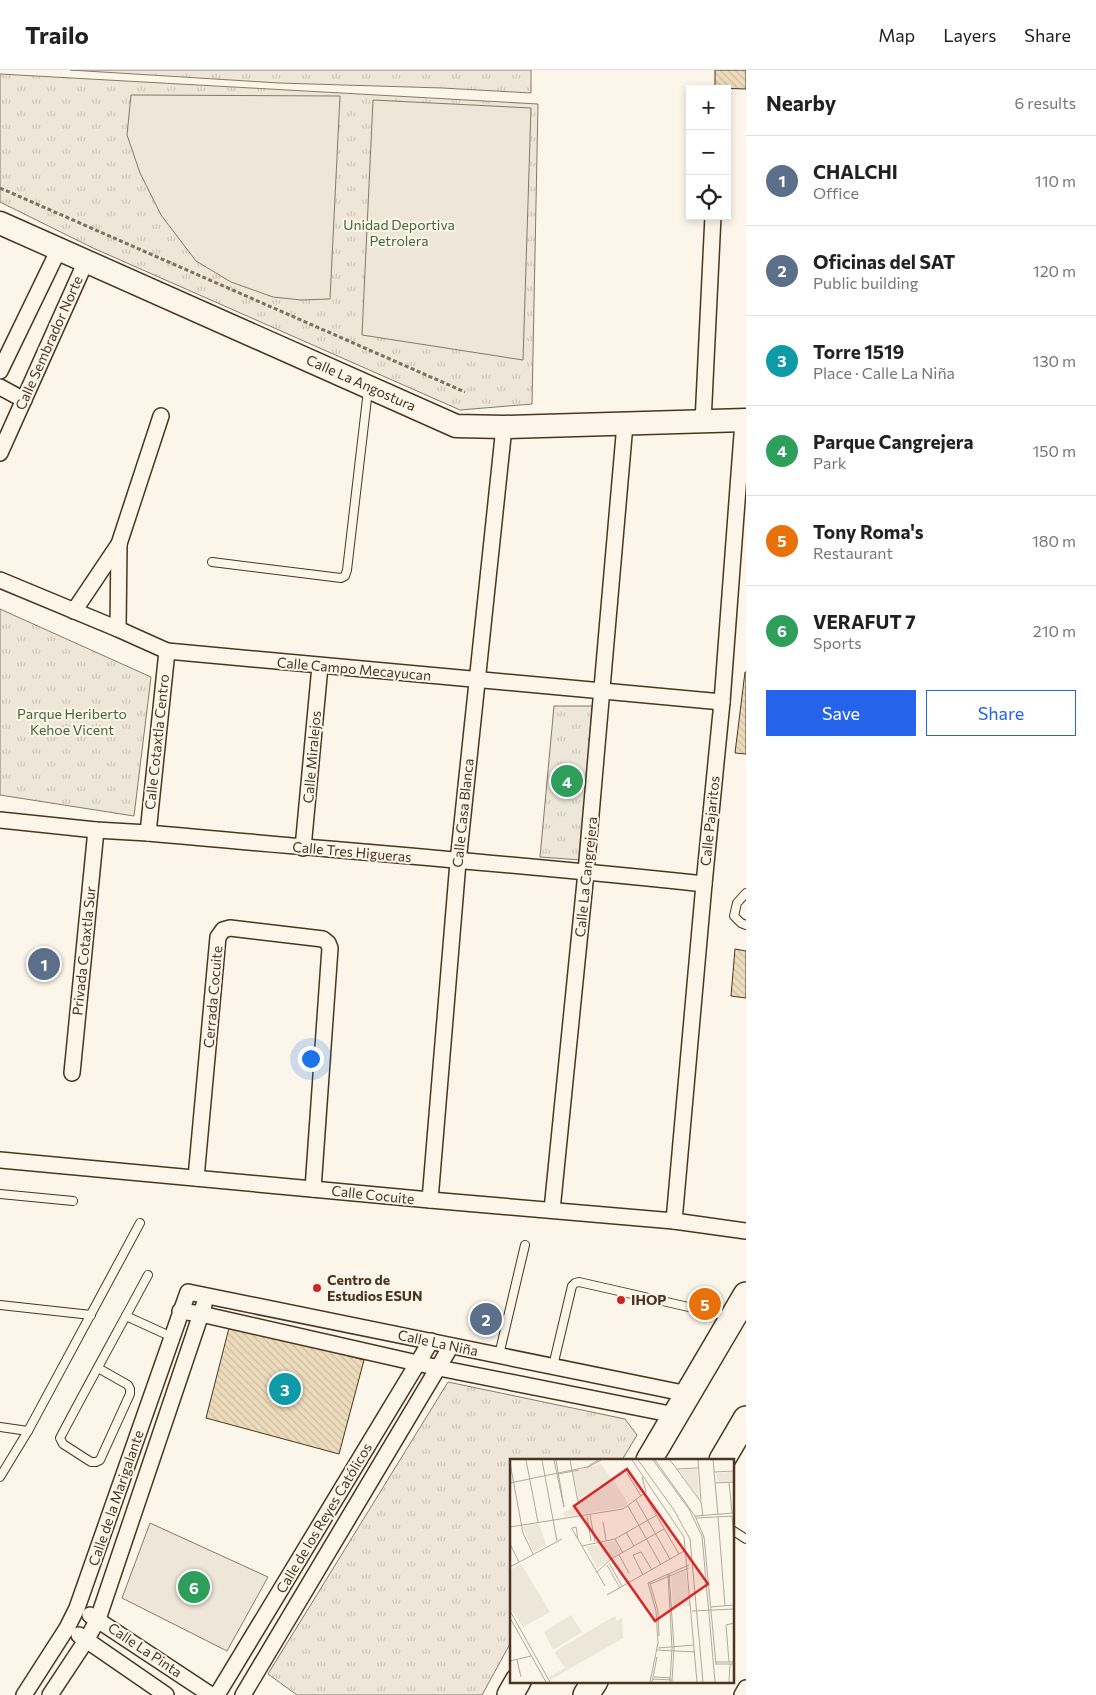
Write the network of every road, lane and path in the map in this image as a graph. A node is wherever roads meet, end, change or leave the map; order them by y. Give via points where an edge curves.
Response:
1 (0, 188) edge
2 (713, 220) edge
3 (0, 223) edge
4 (59, 250) junction
5 (86, 261) junction
6 (0, 371) edge
7 (369, 386) junction
8 (0, 387) edge
9 (465, 392) dead end
10 (24, 400) junction
11 (161, 416) dead end
12 (744, 420) edge
13 (703, 422) junction
14 (625, 424) junction
15 (504, 427) junction
16 (0, 453) edge
17 (119, 544) junction
18 (212, 562) dead end
19 (0, 580) edge
20 (74, 611) junction
21 (118, 629) junction
22 (166, 651) junction
23 (320, 666) junction
24 (476, 680) junction
25 (603, 691) junction
26 (722, 702) junction
27 (0, 820) edge
28 (96, 830) junction
29 (148, 833) junction
30 (303, 848) junction
31 (458, 862) junction
32 (586, 872) junction
33 (704, 884) junction
34 (746, 893) edge
35 (746, 925) edge
36 (72, 1072) dead end
37 (0, 1160) edge
38 (196, 1178) junction
39 (313, 1189) junction
40 (0, 1194) edge
41 (430, 1200) junction
42 (73, 1201) dead end
43 (552, 1210) junction
44 (674, 1221) junction
45 (140, 1223) dead end
46 (746, 1231) edge
47 (525, 1245) dead end
48 (148, 1276) dead end
49 (188, 1292) joint
50 (208, 1295) junction
51 (746, 1295) edge
52 (0, 1305) edge
53 (180, 1311) junction
54 (201, 1314) junction
55 (91, 1315) junction
56 (126, 1316) junction
57 (733, 1318) junction
58 (172, 1337) junction
59 (432, 1342) junction
60 (451, 1346) junction
61 (499, 1355) junction
62 (418, 1362) junction
63 (552, 1366) junction
64 (98, 1368) junction
65 (439, 1368) junction
66 (688, 1394) junction
67 (675, 1415) junction
68 (746, 1419) edge
69 (0, 1427) edge
70 (28, 1431) junction
71 (650, 1459) edge
72 (723, 1459) edge
73 (0, 1477) edge
74 (734, 1531) edge
75 (746, 1538) edge
76 (77, 1608) junction
77 (98, 1619) junction
78 (67, 1628) junction
79 (87, 1639) junction
80 (517, 1682) edge
81 (594, 1682) edge
82 (746, 1688) edge
83 (24, 1695) edge
84 (50, 1695) edge
85 (166, 1695) edge
86 (211, 1695) edge
87 (217, 1695) edge
88 (243, 1695) edge
89 (510, 1695) edge
90 (586, 1695) edge
91 (742, 1695) edge

1 - 9 path
2 - 13 street
3 - 4 street, Calle La Angostura
4 - 5 street, Calle La Angostura
4 - 6 street
5 - 7 street, Calle La Angostura
5 - 10 street, Calle Sembrador Norte
7 - 15 street, Calle La Angostura via 456,426
7 - 18 lane via 345,576
8 - 10 street
10 - 16 street, Calle Sembrador Norte
11 - 17 street
12 - 13 street, Calle La Angostura
12 - 26 street, Calle Pajaritos
13 - 14 street, Calle La Angostura
14 - 15 street, Calle La Angostura
14 - 25 street, Calle La Cangrejera
15 - 24 street, Calle Casa Blanca
17 - 20 street
17 - 21 street
19 - 20 street, Calle Campo Mecayucan
20 - 21 street, Calle Campo Mecayucan
21 - 22 street, Calle Campo Mecayucan
22 - 23 street, Calle Campo Mecayucan
22 - 29 street, Calle Cotaxtla Centro
23 - 24 street, Calle Campo Mecayucan
23 - 30 street, Calle Miralejos
24 - 25 street, Calle Campo Mecayucan
24 - 31 street, Calle Casa Blanca
25 - 26 street, Calle Campo Mecayucan
25 - 32 street, Calle La Cangrejera
26 - 33 street, Calle Pajaritos
27 - 28 street, Calle Tres Higueras
28 - 29 street, Calle Tres Higueras
28 - 36 street, Privada Cotaxtla Sur
29 - 30 street, Calle Tres Higueras
30 - 31 street, Calle Tres Higueras
31 - 32 street, Calle Tres Higueras
31 - 41 street, Calle Casa Blanca
32 - 33 street, Calle Tres Higueras
32 - 43 street, Calle La Cangrejera
33 - 44 street, Calle Pajaritos
34 - 35 lane via 737,903 734,916
37 - 38 street, Calle Cocuite
38 - 39 street, Calle Cocuite
38 - 39 street, Cerrada Cocuite via 218,937 223,930 230,928 323,939 330,948
39 - 41 street, Calle Cocuite
40 - 42 lane
41 - 43 street, Calle Cocuite
43 - 44 street, Calle Cocuite
44 - 46 street, Calle Cocuite
45 - 55 lane
47 - 61 lane
48 - 56 lane
49 - 50 street, Calle La Niña
49 - 53 street, Calle de la Marigalante
50 - 54 street, Calle de la Marigalante
50 - 59 street, Calle La Niña
51 - 57 main road
52 - 55 lane
53 - 54 street, Calle La Niña
53 - 58 street, Calle de la Marigalante
54 - 62 street, Calle La Niña
54 - 77 street, Calle de la Marigalante
55 - 70 lane
56 - 58 lane
56 - 64 lane
57 - 63 lane via 574,1283
57 - 66 main road
58 - 76 street, Calle de la Marigalante
59 - 60 street, Calle La Niña
59 - 62 street, Calle de los Reyes Católicos
60 - 61 street, Calle La Niña
60 - 65 street, Calle de los Reyes Católicos
61 - 63 street, Calle La Niña
62 - 65 street, Calle La Niña
62 - 87 street, Calle de los Reyes Católicos
63 - 66 street, Calle La Niña
64 - 64 lane via 60,1438 63,1444 91,1462 100,1460 130,1394 128,1385
65 - 67 street, Calle La Niña
65 - 88 street, Calle de los Reyes Católicos
66 - 67 main road
67 - 71 main road
68 - 72 main road
69 - 70 lane
70 - 73 lane
74 - 75 lane
76 - 77 street, Calle La Pinta
76 - 78 street, Calle de la Marigalante
77 - 79 street, Calle de la Marigalante
77 - 86 street, Calle La Pinta
78 - 79 street, Calle La Pinta
78 - 83 street, Calle de la Marigalante
79 - 84 street, Calle de la Marigalante
79 - 85 street, Calle La Pinta
80 - 89 main road
81 - 90 main road
82 - 91 street

